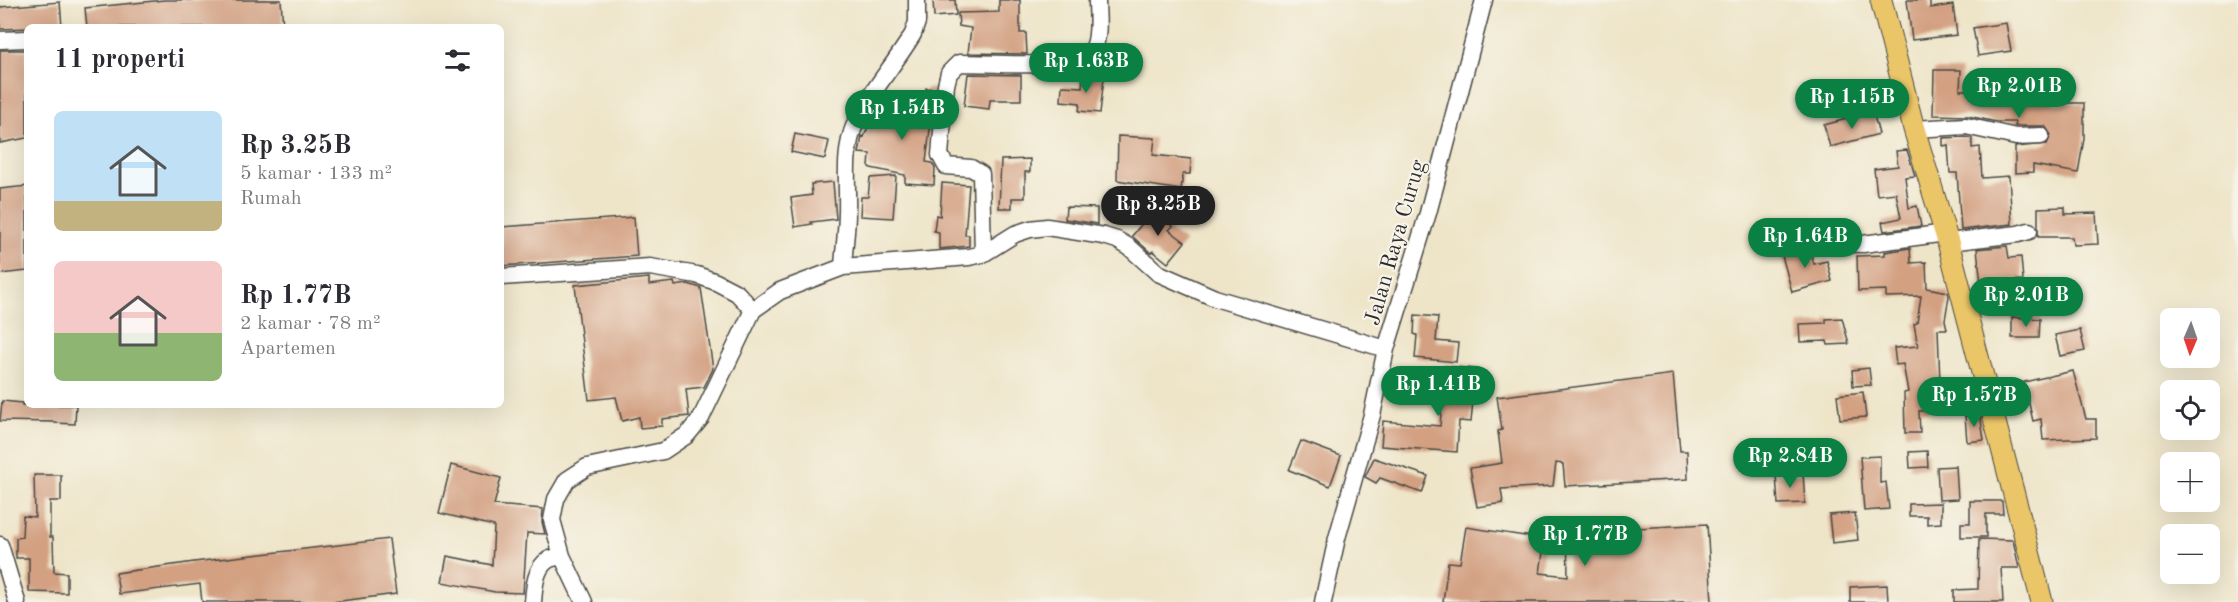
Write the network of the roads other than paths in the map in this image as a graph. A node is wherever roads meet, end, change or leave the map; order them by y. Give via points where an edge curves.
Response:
1 (917, 0) edge
2 (1097, 0) edge
3 (1484, 0) edge
4 (1881, 0) edge
5 (24, 39) edge
6 (0, 40) edge
7 (1914, 129) junction
8 (2041, 136) dead end
9 (1774, 231) dead end
10 (2029, 231) dead end
11 (1947, 237) junction
12 (983, 254) junction
13 (843, 267) junction
14 (504, 277) edge
15 (753, 310) junction
16 (1386, 349) junction
17 (0, 545) edge
18 (562, 556) junction
19 (17, 602) edge
20 (533, 602) edge
21 (584, 602) edge
22 (1323, 602) edge
23 (2042, 602) edge

1 - 13 street via 913,34 860,117 851,139
2 - 12 street via 1096,40 1084,58 1036,64 959,63 949,73 940,155 946,166 971,168 981,174
3 - 16 street, Jalan Raya Curug via 1428,213
4 - 7 main road
5 - 6 street
7 - 8 street via 1966,126 2016,137
7 - 11 main road
9 - 11 street via 1825,243
10 - 11 street
11 - 23 main road
12 - 13 street
12 - 16 street via 1015,234 1047,227 1104,236 1129,247 1158,273 1215,298
13 - 15 street via 780,291
14 - 15 street via 650,267 716,282 737,293
15 - 18 street via 701,418 687,435 663,451 587,467 567,480 556,499 552,520
16 - 22 street, Jalan Raya Curug
17 - 19 street
18 - 20 street via 541,567
18 - 21 street

